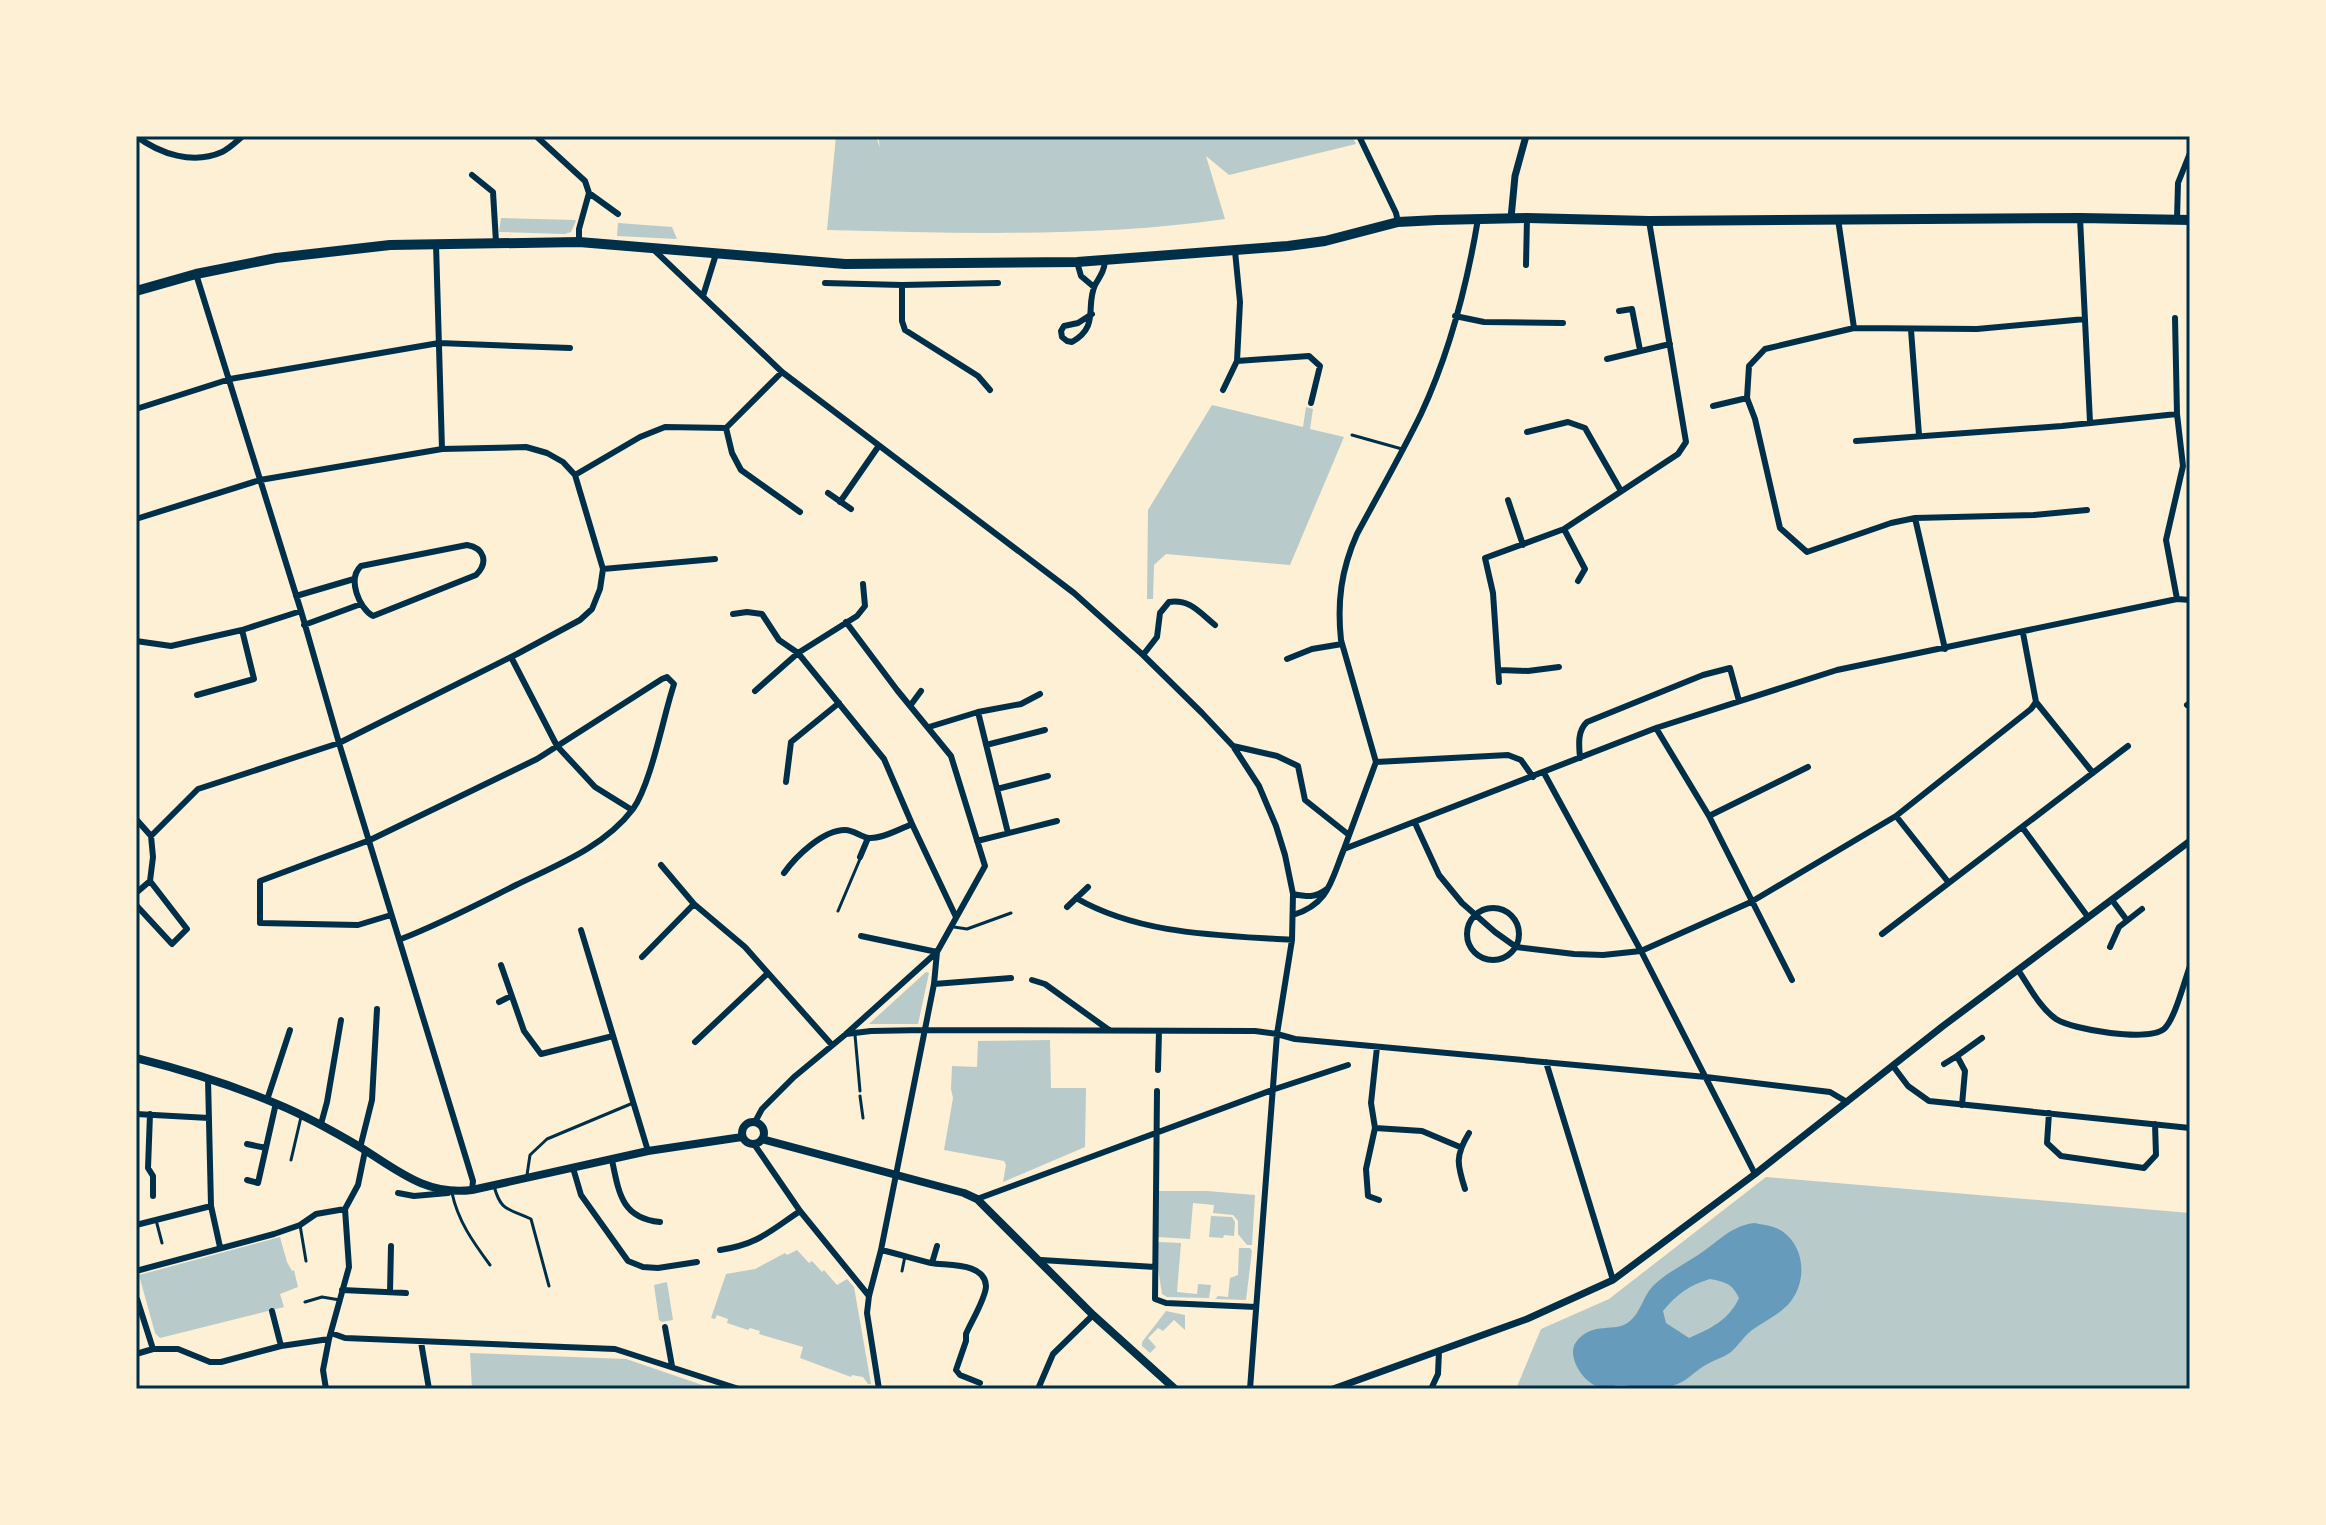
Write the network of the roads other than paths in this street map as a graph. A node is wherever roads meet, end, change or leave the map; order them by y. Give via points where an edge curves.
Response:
1 (136, 136) edge
2 (243, 136) edge
3 (536, 136) edge
4 (1359, 136) edge
5 (1526, 136) edge
6 (2190, 153) edge
7 (472, 175) dead end
8 (589, 193) junction
9 (618, 214) dead end
10 (1511, 218) junction
11 (1527, 218) junction
12 (2080, 218) junction
13 (1478, 219) junction
14 (1838, 219) junction
15 (2177, 219) junction
16 (2190, 220) edge
17 (1649, 221) junction
18 (1398, 222) junction
19 (496, 242) junction
20 (579, 242) junction
21 (436, 244) junction
22 (651, 247) junction
23 (1235, 251) junction
24 (717, 253) junction
25 (1105, 261) junction
26 (1077, 262) junction
27 (938, 263) junction
28 (1526, 265) dead end
29 (196, 274) junction
30 (825, 283) dead end
31 (998, 283) dead end
32 (937, 284) junction
33 (902, 285) junction
34 (1094, 287) junction
35 (136, 291) edge
36 (703, 296) junction
37 (1619, 311) dead end
38 (1092, 314) junction
39 (1455, 316) junction
40 (2175, 318) dead end
41 (2085, 319) junction
42 (1563, 323) dead end
43 (1854, 328) junction
44 (1911, 330) junction
45 (439, 343) junction
46 (1670, 344) junction
47 (570, 348) dead end
48 (1640, 350) junction
49 (1607, 359) dead end
50 (1237, 361) junction
51 (782, 372) junction
52 (230, 379) junction
53 (990, 390) dead end
54 (1223, 390) dead end
55 (1747, 398) junction
56 (1311, 403) dead end
57 (1713, 406) dead end
58 (136, 409) edge
59 (2177, 414) junction
60 (2090, 422) junction
61 (726, 428) junction
62 (1527, 432) dead end
63 (1352, 435) dead end
64 (1919, 435) junction
65 (1856, 441) dead end
66 (878, 447) junction
67 (442, 449) junction
68 (1403, 450) junction
69 (575, 475) junction
70 (260, 480) junction
71 (1621, 491) junction
72 (828, 493) dead end
73 (1508, 500) dead end
74 (840, 502) junction
75 (851, 509) dead end
76 (2087, 510) dead end
77 (800, 512) dead end
78 (1915, 518) junction
79 (136, 519) edge
80 (1564, 529) junction
81 (1523, 545) junction
82 (715, 559) dead end
83 (603, 569) junction
84 (354, 579) junction
85 (1578, 581) dead end
86 (863, 584) dead end
87 (296, 596) junction
88 (2177, 599) junction
89 (2190, 600) edge
90 (361, 604) junction
91 (301, 611) junction
92 (733, 614) dead end
93 (846, 622) junction
94 (304, 625) junction
95 (1215, 625) dead end
96 (242, 630) junction
97 (2023, 633) junction
98 (136, 641) edge
99 (1342, 644) junction
100 (1945, 649) junction
101 (798, 653) junction
102 (1143, 655) junction
103 (511, 657) junction
104 (1287, 659) dead end
105 (1559, 667) dead end
106 (1499, 670) junction
107 (1499, 682) dead end
108 (755, 691) dead end
109 (921, 691) dead end
110 (1040, 694) dead end
111 (197, 695) dead end
112 (1739, 701) junction
113 (2036, 702) junction
114 (839, 703) junction
115 (910, 706) junction
116 (978, 712) junction
117 (929, 727) junction
118 (1656, 728) junction
119 (1045, 730) dead end
120 (339, 743) junction
121 (986, 745) junction
122 (557, 746) junction
123 (1233, 746) junction
124 (2128, 746) dead end
125 (1580, 758) junction
126 (1376, 762) junction
127 (1808, 767) dead end
128 (1544, 773) junction
129 (2093, 773) junction
130 (1048, 776) dead end
131 (1533, 777) junction
132 (786, 782) dead end
133 (997, 789) junction
134 (632, 810) junction
135 (1709, 816) junction
136 (1896, 816) junction
137 (136, 819) edge
138 (1057, 821) dead end
139 (1415, 823) junction
140 (912, 824) junction
141 (2022, 827) junction
142 (1008, 833) junction
143 (1349, 835) junction
144 (151, 836) junction
145 (868, 838) junction
146 (370, 840) junction
147 (977, 841) junction
148 (2190, 841) edge
149 (1344, 849) junction
150 (860, 857) joint
151 (661, 865) dead end
152 (784, 873) dead end
153 (150, 881) junction
154 (1949, 883) junction
155 (1088, 887) dead end
156 (1328, 889) junction
157 (136, 893) edge
158 (1293, 894) junction
159 (1076, 898) junction
160 (2112, 900) junction
161 (1751, 902) junction
162 (694, 904) junction
163 (136, 905) edge
164 (1067, 907) dead end
165 (2142, 909) dead end
166 (838, 911) dead end
167 (1011, 913) dead end
168 (1475, 914) junction
169 (391, 915) junction
170 (1293, 915) junction
171 (956, 917) junction
172 (2088, 917) junction
173 (2126, 919) junction
174 (951, 927) junction
175 (581, 930) dead end
176 (1882, 934) dead end
177 (861, 936) dead end
178 (401, 939) junction
179 (1292, 940) junction
180 (1516, 947) junction
181 (2110, 947) dead end
182 (1641, 951) junction
183 (937, 952) junction
184 (642, 957) dead end
185 (501, 965) dead end
186 (2190, 966) edge
187 (2018, 970) junction
188 (768, 973) junction
189 (1011, 978) dead end
190 (1032, 980) dead end
191 (1792, 980) dead end
192 (934, 984) junction
193 (511, 996) junction
194 (499, 1002) dead end
195 (377, 1009) dead end
196 (341, 1020) dead end
197 (290, 1030) dead end
198 (924, 1030) junction
199 (1109, 1030) junction
200 (1159, 1031) junction
201 (855, 1033) junction
202 (846, 1034) junction
203 (1277, 1034) junction
204 (613, 1036) junction
205 (1982, 1038) dead end
206 (695, 1042) dead end
207 (832, 1045) junction
208 (1377, 1047) junction
209 (1957, 1056) junction
210 (136, 1058) edge
211 (1546, 1062) junction
212 (1944, 1064) dead end
213 (1348, 1065) dead end
214 (1893, 1066) junction
215 (1158, 1070) dead end
216 (1706, 1077) junction
217 (208, 1079) junction
218 (1272, 1090) junction
219 (1157, 1091) dead end
220 (272, 1102) junction
221 (1847, 1102) junction
222 (634, 1103) junction
223 (1962, 1105) junction
224 (2049, 1113) junction
225 (136, 1114) edge
226 (150, 1114) junction
227 (301, 1115) junction
228 (209, 1118) junction
229 (863, 1118) dead end
230 (755, 1122) junction
231 (321, 1124) junction
232 (2155, 1124) junction
233 (1375, 1128) junction
234 (2190, 1128) edge
235 (1156, 1133) junction
236 (1469, 1133) dead end
237 (742, 1137) junction
238 (758, 1142) junction
239 (247, 1144) dead end
240 (1460, 1147) junction
241 (266, 1148) junction
242 (362, 1149) junction
243 (648, 1151) junction
244 (291, 1160) dead end
245 (612, 1160) junction
246 (573, 1168) junction
247 (1755, 1174) junction
248 (896, 1175) junction
249 (526, 1179) junction
250 (247, 1180) dead end
251 (494, 1186) junction
252 (1465, 1189) dead end
253 (472, 1190) junction
254 (398, 1193) dead end
255 (452, 1193) junction
256 (153, 1196) dead end
257 (977, 1199) junction
258 (1379, 1200) dead end
259 (211, 1206) junction
260 (345, 1209) junction
261 (800, 1211) junction
262 (156, 1220) junction
263 (660, 1222) dead end
264 (136, 1225) edge
265 (300, 1225) junction
266 (162, 1243) dead end
267 (391, 1246) dead end
268 (937, 1246) dead end
269 (220, 1247) junction
270 (720, 1250) dead end
271 (881, 1250) junction
272 (905, 1256) junction
273 (1041, 1260) junction
274 (306, 1261) dead end
275 (697, 1262) dead end
276 (932, 1263) junction
277 (490, 1265) dead end
278 (1155, 1267) junction
279 (136, 1271) edge
280 (902, 1271) dead end
281 (1613, 1280) junction
282 (549, 1286) dead end
283 (342, 1290) junction
284 (390, 1292) junction
285 (406, 1293) dead end
286 (869, 1296) junction
287 (137, 1299) edge
288 (340, 1300) junction
289 (305, 1302) dead end
290 (1256, 1307) junction
291 (272, 1311) dead end
292 (1093, 1315) junction
293 (665, 1327) dead end
294 (330, 1336) junction
295 (421, 1342) junction
296 (281, 1346) junction
297 (153, 1349) junction
298 (1439, 1351) junction
299 (136, 1354) edge
300 (672, 1366) junction
301 (980, 1383) dead end
302 (326, 1389) edge
303 (429, 1389) edge
304 (739, 1389) edge
305 (879, 1389) edge
306 (1038, 1389) edge
307 (1175, 1389) edge
308 (1250, 1389) edge
309 (1333, 1389) edge
310 (1431, 1389) edge

1 - 2 street via 168,154 192,158 222,152
3 - 8 street via 585,181
4 - 18 street
5 - 10 street
6 - 15 street via 2178,183
7 - 19 street via 493,192
8 - 9 street
8 - 20 street
10 - 11 highway
10 - 13 highway
11 - 17 highway
11 - 28 street
12 - 14 highway
12 - 15 highway
12 - 41 street
13 - 18 highway
13 - 39 street
14 - 17 highway
14 - 43 street
15 - 16 highway
17 - 46 street
18 - 23 highway via 1325,241
19 - 20 highway
19 - 21 highway
20 - 22 highway
21 - 29 highway via 361,247
21 - 45 street
22 - 24 highway
22 - 36 street
23 - 25 highway
23 - 50 street via 1240,302
24 - 27 highway via 845,264
24 - 36 street
25 - 26 highway
25 - 34 street
26 - 27 highway
26 - 34 street via 1081,276
27 - 32 street
29 - 35 highway
29 - 52 street
30 - 33 street
31 - 32 street
32 - 33 street
33 - 53 street via 905,330 978,376
34 - 38 street
36 - 51 street
37 - 48 street via 1632,309
38 - 38 street via 1079,338 1072,342 1062,337 1064,326
39 - 42 street via 1484,322
39 - 68 street
40 - 59 street
41 - 44 street
41 - 60 street
43 - 44 street
43 - 55 street via 1765,349 1749,366
44 - 64 street
45 - 47 street
45 - 52 street
45 - 67 street
46 - 48 street
46 - 71 street via 1686,442 1678,454
48 - 49 street
50 - 54 street
50 - 56 street via 1309,356 1320,366
51 - 61 street
51 - 66 street
52 - 58 street
52 - 70 street
55 - 57 street
55 - 78 street via 1780,528 1807,552
59 - 60 street
59 - 88 street via 2183,466 2166,540
60 - 64 street
61 - 69 street via 665,427
61 - 77 street via 741,470
62 - 71 street via 1568,422 1585,428
63 - 68 lane
64 - 65 street
66 - 74 street
66 - 102 street via 1074,593
67 - 69 street via 526,447 563,462
67 - 70 street
68 - 99 street via 1348,555 1339,594
69 - 83 street
70 - 79 street
70 - 87 street
71 - 80 street
72 - 74 street
73 - 81 street
74 - 75 street
76 - 78 street
78 - 100 street
80 - 81 street
80 - 85 street via 1585,569
81 - 106 street via 1485,558
82 - 83 street
83 - 103 street via 592,609
84 - 87 street
84 - 90 street
84 - 90 street via 361,566 467,545 482,551 484,558 476,575 373,616
86 - 93 street via 865,606
87 - 91 street
88 - 89 street
88 - 97 street
90 - 94 street
91 - 94 street
91 - 96 street
92 - 101 street via 762,614 779,640
93 - 101 street
93 - 115 street
94 - 120 street
95 - 102 street via 1190,604 1169,602 1160,613 1157,637
96 - 98 street via 171,646
96 - 111 street via 254,679
97 - 100 street
97 - 113 street
99 - 104 street
99 - 126 street
100 - 112 street via 1837,670
101 - 108 street
101 - 114 street
102 - 123 street
103 - 120 street
103 - 122 street
105 - 106 street
106 - 107 street
109 - 115 street
110 - 116 street via 1021,704
112 - 118 street
112 - 125 street via 1730,668 1703,675 1587,722 1580,733
113 - 129 street
113 - 136 street
114 - 132 street via 791,742
114 - 140 street via 884,759
115 - 117 street
116 - 117 street
116 - 121 street
117 - 147 street via 951,756
118 - 125 street
118 - 135 street
119 - 121 street
120 - 144 street via 198,789
120 - 146 street
121 - 133 street
122 - 134 street via 595,787
122 - 134 street via 662,679 671,679 674,684 642,792
122 - 146 street
123 - 143 street via 1298,766 1305,800
123 - 158 street via 1276,826
124 - 129 street
125 - 128 street
126 - 131 street via 1508,755 1521,760
126 - 143 street
127 - 135 street
128 - 131 street
128 - 182 street
129 - 141 street
130 - 133 street
131 - 139 street
133 - 142 street
134 - 178 street via 589,849
135 - 161 street
136 - 154 street
136 - 161 street
137 - 144 street
138 - 142 street
139 - 149 street
139 - 168 street via 1439,875
140 - 145 street
140 - 171 street
141 - 154 street
141 - 172 street
142 - 147 street
143 - 149 street
144 - 153 street
145 - 150 street
145 - 152 street via 844,830 830,833 795,858
146 - 169 street
146 - 169 street via 260,881 260,923 358,925
147 - 171 street via 985,866
148 - 160 street
149 - 156 street
150 - 166 lane
151 - 162 street
153 - 157 street
153 - 163 street via 187,929 172,944
154 - 176 street
155 - 159 street
156 - 158 street via 1318,896
156 - 170 street via 1315,906
158 - 170 street
159 - 164 street
159 - 179 street via 1132,922 1206,935
160 - 172 street
160 - 173 street
161 - 182 street
161 - 191 street
162 - 184 street
162 - 188 street
165 - 173 street
167 - 174 lane via 967,929
168 - 180 street
168 - 180 street via 1490,908 1506,911 1517,923
168 - 180 street via 1467,939 1477,954 1493,960
169 - 178 street
170 - 179 street
171 - 174 street
172 - 187 street
173 - 181 street
174 - 183 street
175 - 204 street
177 - 183 street
178 - 253 street
179 - 203 street
180 - 182 street via 1603,955
182 - 216 street
183 - 192 street
183 - 202 street
185 - 193 street
186 - 187 street via 2170,1021 2154,1034 2143,1035 2068,1025 2043,1006
187 - 214 street
188 - 206 street
188 - 207 street
189 - 192 street
190 - 199 street
192 - 198 street
193 - 194 street
193 - 204 street via 524,1031 541,1054
195 - 242 street via 372,1100
196 - 231 street
197 - 220 street
198 - 199 street
198 - 201 street
198 - 248 street
199 - 200 street
200 - 203 street
200 - 215 street
201 - 202 street
201 - 229 lane
202 - 207 street
203 - 208 street
203 - 218 street
204 - 222 street
205 - 209 street
207 - 230 street via 769,1102
208 - 211 street
208 - 233 street via 1371,1103
209 - 212 street
209 - 223 street via 1965,1071
210 - 217 main road
211 - 216 street
211 - 281 street
213 - 218 street
214 - 221 street
214 - 223 street via 1929,1101
216 - 221 street via 1830,1092
216 - 247 street
217 - 220 main road
217 - 228 street
218 - 235 street
218 - 290 street
219 - 235 street
220 - 227 main road
220 - 241 street
221 - 247 street
222 - 243 street
222 - 249 lane via 547,1139 530,1155
223 - 224 street
224 - 232 street
224 - 232 street via 2047,1143 2061,1156 2144,1168 2156,1155
225 - 226 street
226 - 228 street
226 - 256 street
227 - 231 main road
227 - 244 lane
228 - 259 street
230 - 237 main road via 744,1126
230 - 238 main road via 762,1128
231 - 242 main road
232 - 234 street
233 - 240 street via 1422,1131
233 - 258 street via 1366,1169 1368,1196
235 - 257 street
235 - 278 street
236 - 240 street
237 - 238 main road via 747,1143
237 - 243 main road
238 - 248 main road
238 - 261 street
239 - 241 street
240 - 252 street via 1457,1157
241 - 250 street via 258,1183
242 - 255 main road via 419,1183
242 - 260 street via 358,1185
243 - 245 main road
245 - 246 main road
245 - 263 street via 630,1212
246 - 249 main road
246 - 275 street via 581,1195 628,1261 658,1268
247 - 281 street
248 - 257 main road
248 - 271 street
249 - 251 main road
251 - 253 main road
251 - 282 lane via 498,1202 531,1219
253 - 255 main road
254 - 255 street
255 - 277 lane via 468,1235
257 - 273 main road
259 - 262 street
259 - 269 street
260 - 265 street via 316,1214
260 - 283 street via 349,1267
261 - 270 street via 758,1241
261 - 286 street
262 - 264 street
262 - 266 lane
265 - 269 street
265 - 274 lane
267 - 284 street
268 - 276 street
269 - 279 street
271 - 272 street
271 - 286 street
272 - 276 street
272 - 280 lane
273 - 278 street
273 - 292 main road
276 - 301 street via 964,1266 983,1278 986,1286 956,1370
278 - 290 street via 1155,1299
281 - 298 street
283 - 284 street
283 - 288 street
284 - 285 street
286 - 305 street
287 - 297 street
288 - 289 lane via 322,1297
288 - 294 street
290 - 308 street
291 - 296 street
292 - 306 street via 1053,1354
292 - 307 main road
293 - 300 street
294 - 295 street
294 - 296 street
294 - 302 street via 323,1370
295 - 300 street via 615,1349
295 - 303 street
296 - 297 street via 221,1362 178,1349
297 - 299 street
298 - 309 street
298 - 310 street
300 - 304 street

